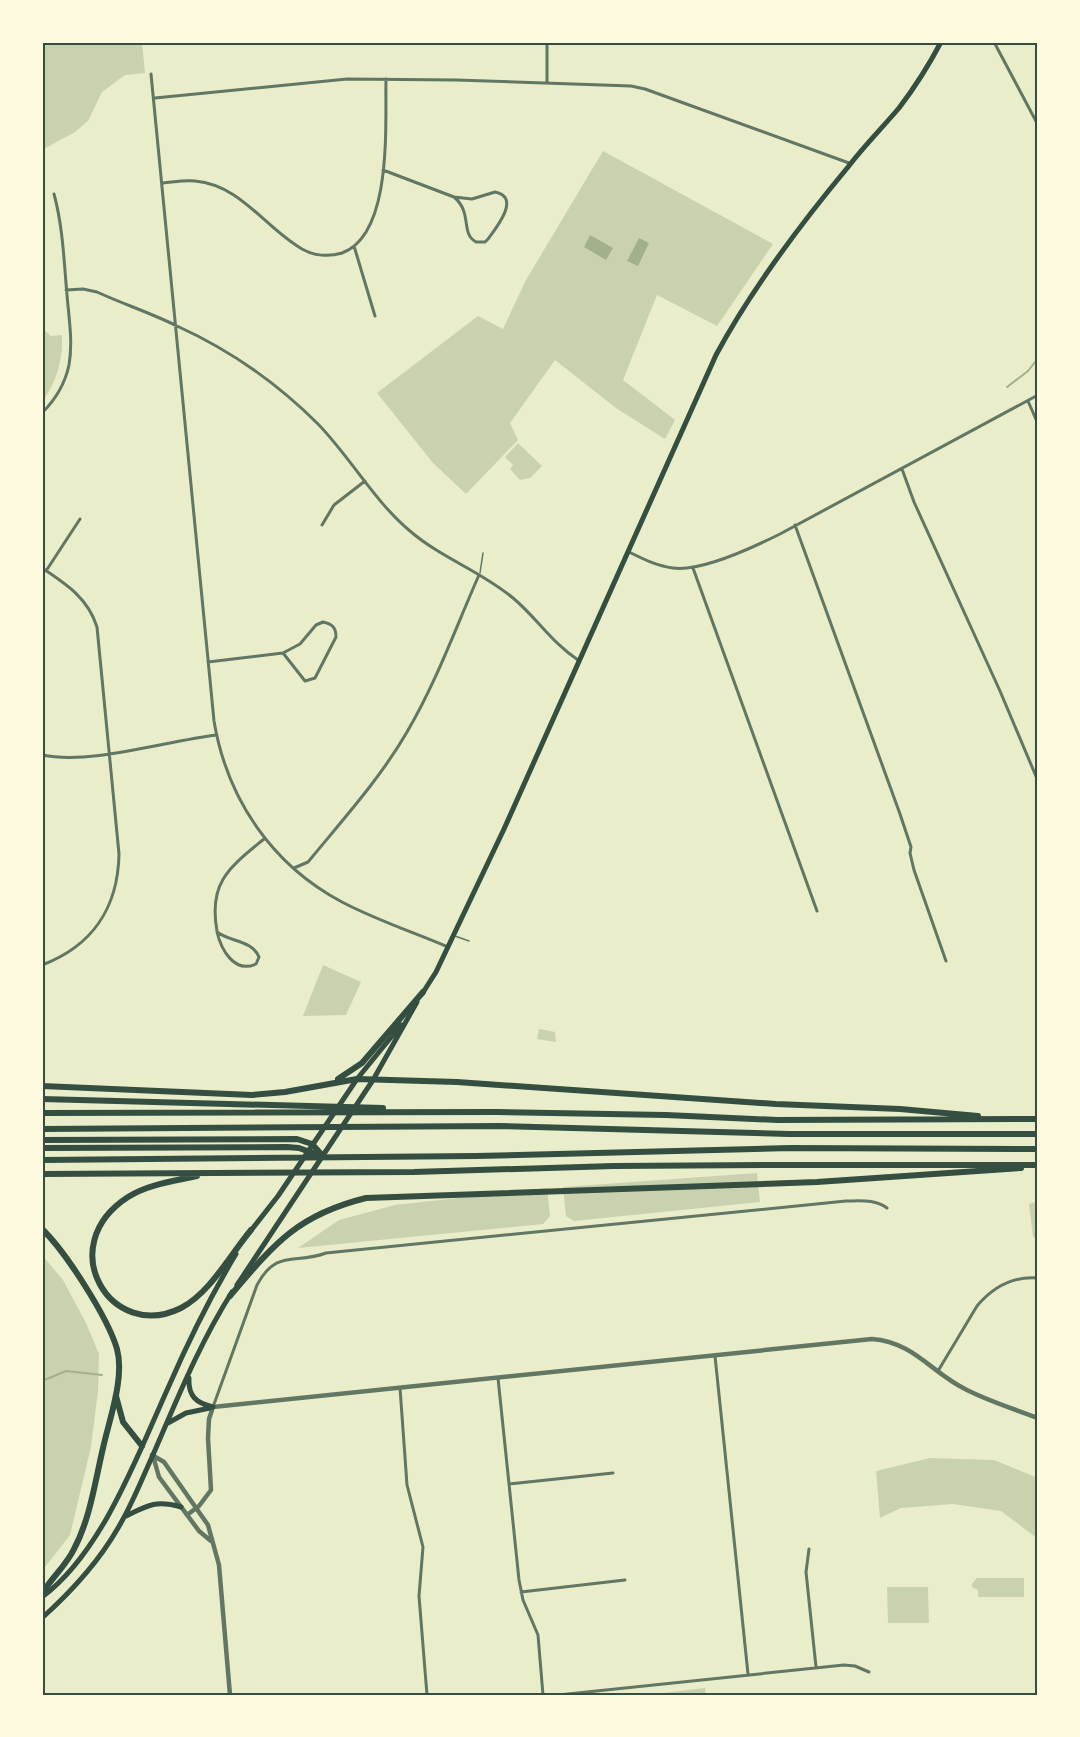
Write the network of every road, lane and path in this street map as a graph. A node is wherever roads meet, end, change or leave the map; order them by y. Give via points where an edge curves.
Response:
1 (547, 42) edge
2 (941, 42) edge
3 (994, 42) edge
4 (151, 74) dead end
5 (386, 79) junction
6 (547, 82) junction
7 (154, 98) junction
8 (1038, 125) edge
9 (850, 164) junction
10 (383, 170) junction
11 (163, 183) junction
12 (54, 194) dead end
13 (454, 197) junction
14 (354, 246) junction
15 (66, 290) junction
16 (375, 316) dead end
17 (176, 325) junction
18 (1038, 395) edge
19 (1028, 401) junction
20 (42, 414) edge
21 (1038, 424) edge
22 (902, 469) junction
23 (365, 481) junction
24 (80, 519) dead end
25 (322, 525) dead end
26 (795, 525) junction
27 (629, 552) junction
28 (483, 553) dead end
29 (693, 568) junction
30 (44, 569) edge
31 (479, 575) junction
32 (283, 653) junction
33 (208, 662) junction
34 (580, 662) junction
35 (217, 735) junction
36 (109, 754) junction
37 (42, 755) edge
38 (1038, 781) edge
39 (264, 839) junction
40 (293, 868) junction
41 (817, 910) dead end
42 (217, 932) junction
43 (453, 935) junction
44 (469, 941) dead end
45 (448, 947) junction
46 (946, 961) dead end
47 (42, 965) edge
48 (423, 992) junction
49 (407, 1018) junction
50 (357, 1079) junction
51 (373, 1080) junction
52 (332, 1082) junction
53 (42, 1086) edge
54 (42, 1099) edge
55 (498, 1112) junction
56 (42, 1113) edge
57 (1017, 1119) junction
58 (1038, 1119) edge
59 (42, 1129) edge
60 (1038, 1134) edge
61 (42, 1140) edge
62 (312, 1144) junction
63 (42, 1148) edge
64 (1038, 1149) edge
65 (307, 1152) junction
66 (322, 1155) junction
67 (42, 1160) edge
68 (1038, 1166) edge
69 (209, 1173) junction
70 (42, 1174) edge
71 (887, 1208) dead end
72 (42, 1229) edge
73 (251, 1230) junction
74 (1038, 1278) edge
75 (230, 1296) junction
76 (715, 1356) junction
77 (191, 1370) junction
78 (938, 1372) junction
79 (498, 1378) junction
80 (400, 1388) junction
81 (115, 1395) junction
82 (213, 1407) junction
83 (1038, 1418) edge
84 (167, 1424) junction
85 (142, 1446) junction
86 (152, 1455) junction
87 (613, 1473) dead end
88 (508, 1484) junction
89 (181, 1507) junction
90 (196, 1508) junction
91 (188, 1515) junction
92 (124, 1517) junction
93 (211, 1541) junction
94 (809, 1549) dead end
95 (625, 1580) dead end
96 (521, 1592) junction
97 (42, 1595) edge
98 (42, 1618) edge
99 (816, 1667) junction
100 (869, 1672) dead end
101 (748, 1674) junction
102 (230, 1695) edge
103 (427, 1695) edge
104 (543, 1695) edge
105 (558, 1695) edge

1 - 6 street
2 - 9 main road via 900,107
3 - 8 street
4 - 7 street
5 - 6 street
5 - 7 street via 347,79
5 - 10 street
6 - 9 street via 645,89
7 - 11 street
9 - 27 main road via 794,235 729,331
10 - 13 street
10 - 14 street via 372,221
11 - 14 street via 195,181 225,189 309,253 328,256
11 - 17 street
12 - 15 street
13 - 13 street via 464,208 469,237 479,243 488,239 507,208 507,198 495,192 472,199
14 - 16 street
15 - 17 street via 97,292
15 - 20 street via 71,341 68,368 58,392
17 - 23 street via 234,356 286,394 320,426
17 - 33 street
18 - 19 street
19 - 21 street
19 - 22 street
22 - 26 street
22 - 38 street
23 - 25 street via 334,505
23 - 31 street via 396,519 424,543
24 - 30 street
26 - 29 street via 766,541
26 - 46 street via 900,814 914,870
27 - 29 street via 659,566
27 - 34 main road
28 - 31 lane
29 - 41 street
30 - 36 street via 81,597 94,620
31 - 34 street via 532,614 558,645
31 - 40 street via 406,733 314,856
32 - 32 street via 300,644 320,623 329,623 335,630 336,637 312,680 303,680
32 - 33 street
33 - 35 street
34 - 43 main road
35 - 36 street
35 - 39 street via 235,791
36 - 37 street via 63,758
36 - 47 street via 119,855 114,894 85,939 63,956
39 - 40 street
39 - 42 street via 233,864 219,885 214,906
40 - 45 street via 343,902
42 - 42 street via 255,949 259,957 256,964 233,962 223,951
43 - 44 lane
43 - 45 main road
45 - 48 main road
48 - 49 main road
48 - 52 highway via 362,1063
49 - 50 main road
49 - 51 main road
50 - 51 highway
50 - 52 highway
50 - 62 main road
51 - 57 highway via 561,1087
51 - 66 main road
52 - 53 highway via 285,1092 243,1095
54 - 55 highway
55 - 56 highway
55 - 57 highway via 777,1120
57 - 58 highway
59 - 60 highway via 500,1126 789,1134
61 - 62 highway via 297,1139
62 - 65 main road
62 - 66 highway
63 - 65 highway via 291,1147
64 - 67 highway via 790,1148
65 - 66 highway
65 - 73 main road
66 - 75 main road
68 - 69 highway via 638,1166
68 - 75 highway via 817,1182 366,1198 300,1224 278,1241
69 - 70 highway
69 - 73 highway via 140,1191 109,1212 97,1228 92,1245 93,1266 102,1288 133,1312 154,1315 174,1310 206,1288
71 - 82 street via 870,1201 846,1201 426,1242 278,1261 267,1269 257,1285
72 - 81 highway via 79,1278 107,1325 117,1349
73 - 85 main road via 195,1327
74 - 78 street via 1011,1281 983,1298
75 - 77 main road
76 - 78 street via 872,1339 905,1347
76 - 79 street
76 - 101 street
77 - 82 main road via 190,1394 201,1404
77 - 84 main road
78 - 83 street via 966,1390
79 - 80 street
79 - 88 street
80 - 82 street
80 - 103 street via 407,1485 423,1547 419,1596
81 - 85 highway via 123,1422
81 - 97 highway via 82,1533 67,1562
82 - 84 main road via 186,1413
82 - 90 street via 208,1438 211,1490
84 - 86 main road
85 - 86 main road
85 - 97 main road via 90,1544
86 - 89 street via 159,1477
86 - 90 street via 164,1462
86 - 92 main road
87 - 88 street
88 - 96 street
89 - 91 street
89 - 92 main road via 155,1503
90 - 91 street
90 - 93 street via 208,1525
91 - 93 street
92 - 98 main road via 92,1567
93 - 102 street via 219,1565
94 - 99 street via 806,1572
95 - 96 street
96 - 104 street via 537,1635
99 - 100 street via 855,1666
99 - 101 street
101 - 105 street

